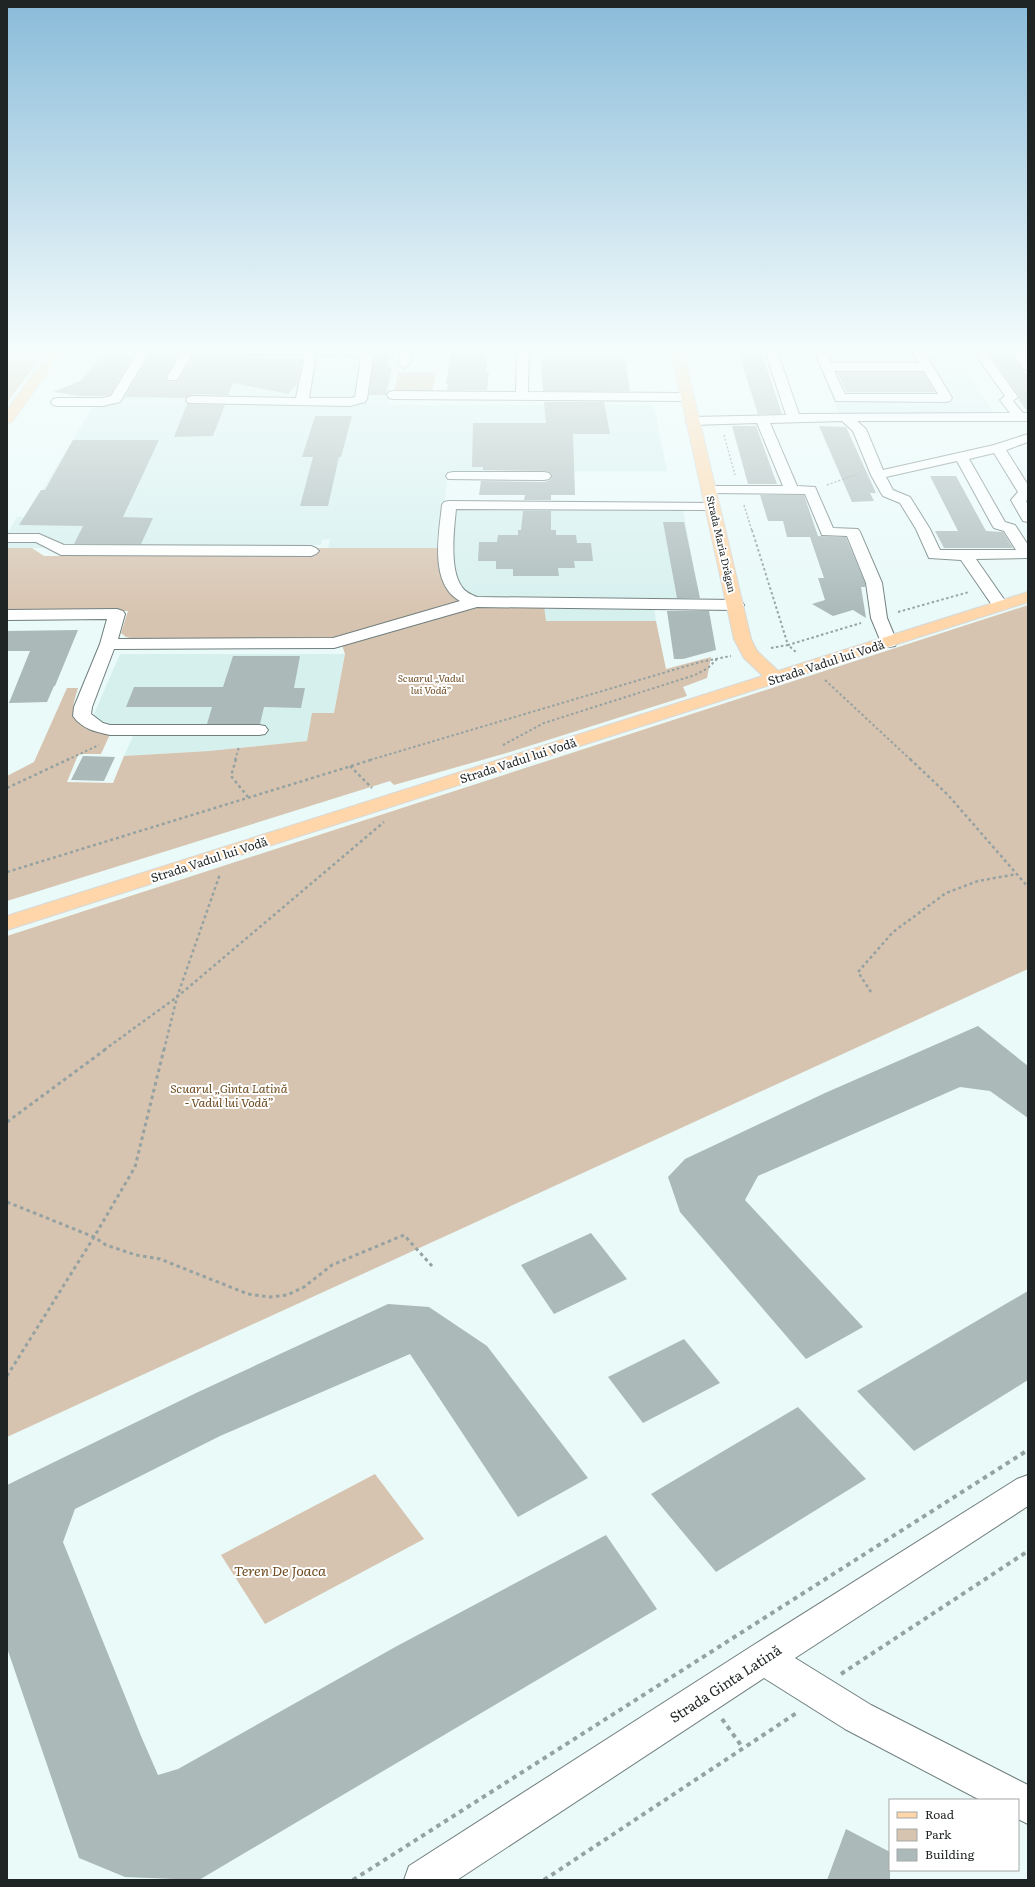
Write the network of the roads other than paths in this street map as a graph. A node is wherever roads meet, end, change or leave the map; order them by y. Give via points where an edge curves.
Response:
1 (697, 439) edge
2 (770, 439) edge
3 (863, 439) edge
4 (1025, 439) edge
5 (998, 448) junction
6 (960, 456) junction
7 (877, 474) junction
8 (544, 476) dead end
9 (710, 490) junction
10 (792, 490) junction
11 (449, 505) junction
12 (712, 506) junction
13 (1028, 518) edge
14 (7, 538) edge
15 (310, 551) dead end
16 (965, 555) junction
17 (1028, 596) edge
18 (476, 602) junction
19 (736, 605) junction
20 (1000, 606) junction
21 (7, 615) edge
22 (889, 642) junction
23 (108, 644) junction
24 (776, 678) junction
25 (251, 730) road end
26 (7, 923) edge
27 (1028, 1489) edge
28 (764, 1658) junction
29 (1016, 1799) edge
30 (1019, 1800) edge
31 (1028, 1805) edge
32 (423, 1880) edge

1 - 9 main road, Strada Maria Drăgan
2 - 10 street
3 - 7 street
4 - 5 street
5 - 6 street
5 - 13 street via 1026,493 1018,500
6 - 7 street
6 - 16 street via 999,525 1010,528 1026,554
7 - 16 street via 888,493 905,500 923,529 934,555
8 - 11 street via 451,471
9 - 10 street
9 - 12 main road, Strada Maria Drăgan
10 - 22 street via 810,490 828,532 853,532 874,583 879,618
11 - 12 street
11 - 18 street via 449,578 460,594
12 - 19 main road, Strada Maria Drăgan
14 - 15 street via 39,538 61,550
16 - 20 street
17 - 20 main road, Strada Vadul lui Vodă
18 - 19 street
18 - 23 street via 334,643
19 - 24 main road, Strada Maria Drăgan via 742,644 760,666
20 - 22 main road, Strada Vadul lui Vodă
21 - 23 street via 117,614
22 - 24 main road, Strada Vadul lui Vodă
23 - 25 street via 83,706 82,716 97,727 110,730
24 - 26 main road, Strada Vadul lui Vodă
27 - 28 street, Strada Ginta Latină
28 - 29 street via 858,1717
28 - 32 street, Strada Ginta Latină
30 - 31 street

